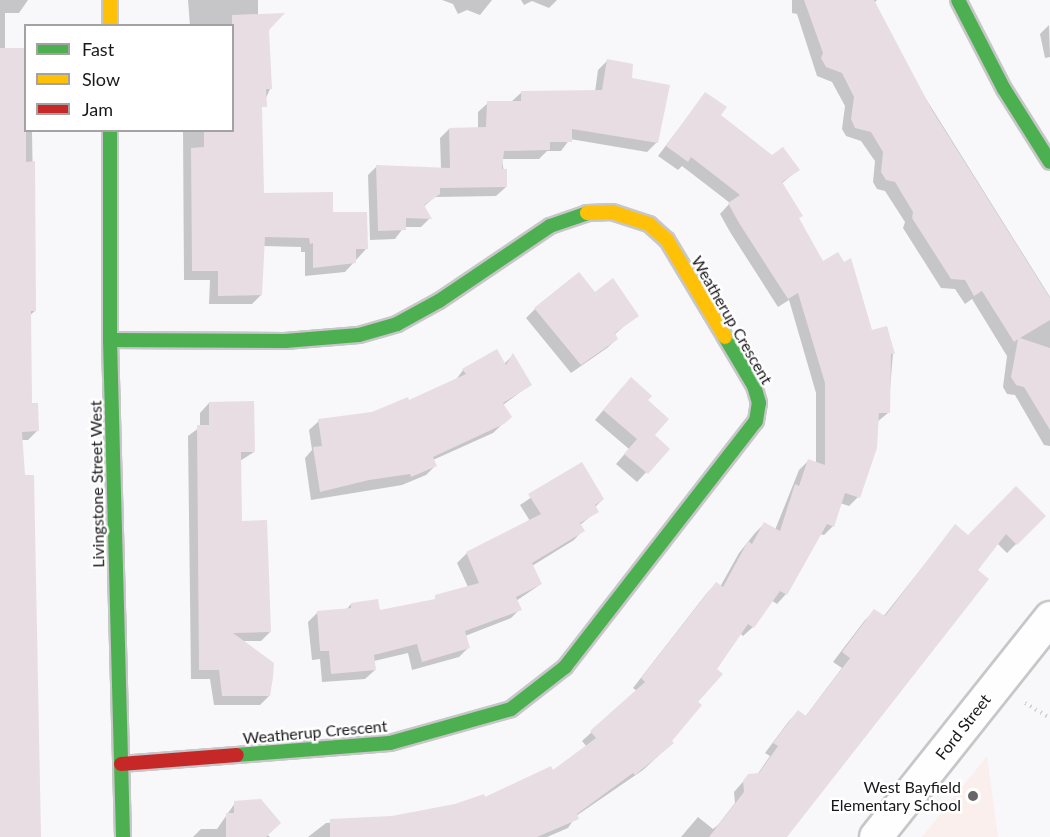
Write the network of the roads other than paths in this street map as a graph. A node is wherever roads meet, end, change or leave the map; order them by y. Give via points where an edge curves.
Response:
1 (110, 0) edge
2 (958, 0) edge
3 (110, 24) edge
4 (110, 132) edge
5 (1050, 162) edge
6 (110, 340) junction
7 (1050, 618) edge
8 (121, 764) junction
9 (123, 837) edge
10 (876, 837) edge

1 - 3 street
2 - 5 street via 1004,89
4 - 6 street, Livingstone Street West
6 - 8 street, Livingstone Street West
6 - 8 street, Weatherup Crescent via 285,341 359,335 397,324 439,301 550,226 583,213 612,212 649,224 667,240 754,386 759,404 756,421 746,438 565,667 511,709 390,743
7 - 10 street, Ford Street
8 - 9 street, Livingstone Street West

